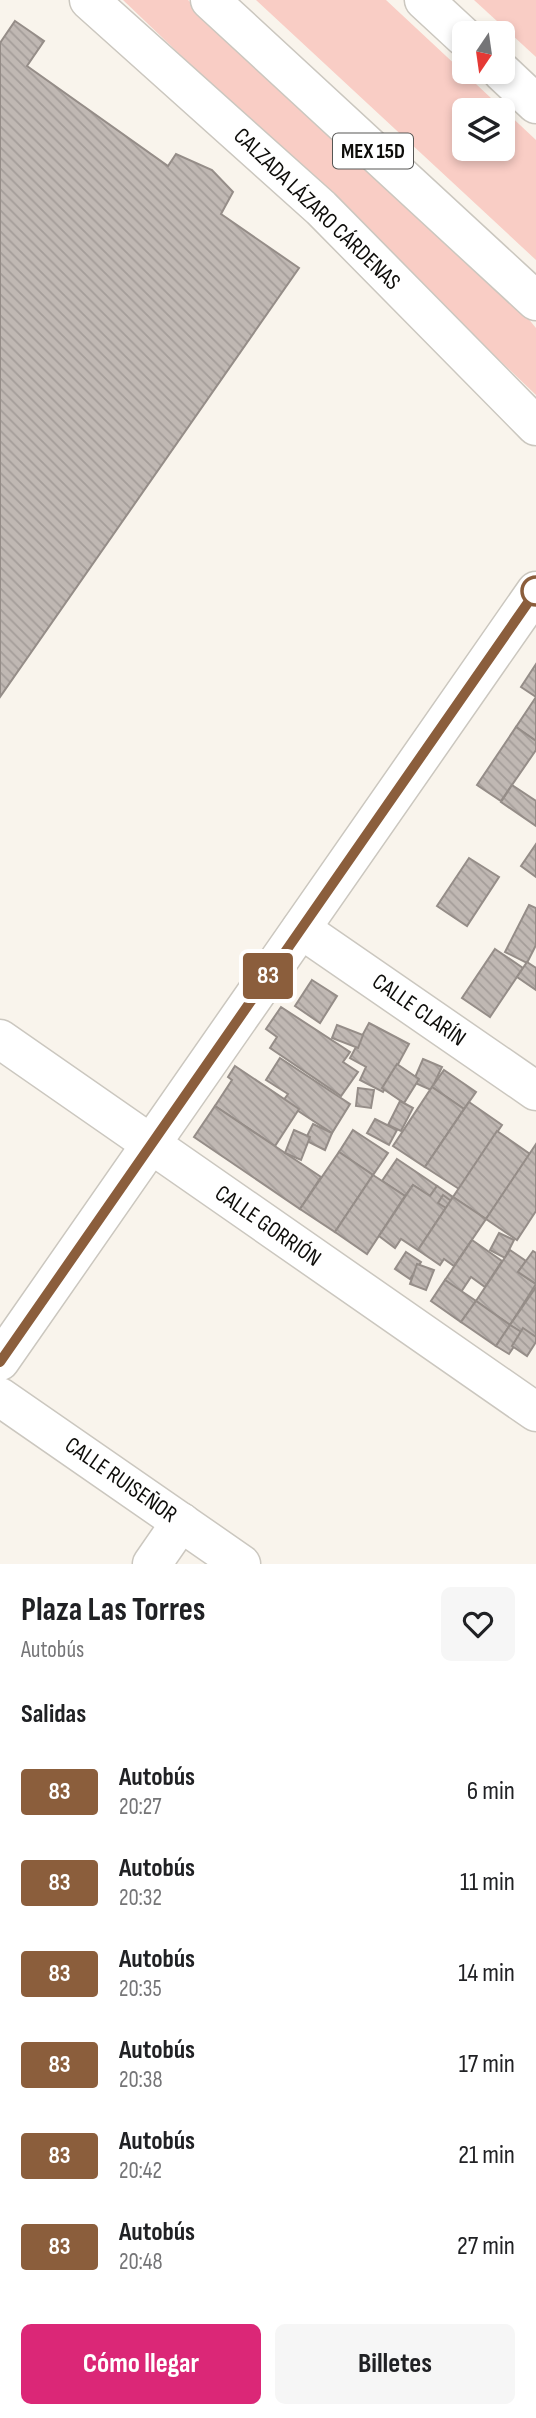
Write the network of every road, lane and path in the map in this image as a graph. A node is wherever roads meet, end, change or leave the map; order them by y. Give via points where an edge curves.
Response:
1 (89, 0) edge
2 (210, 0) edge
3 (424, 0) edge
4 (452, 26) edge
5 (515, 84) edge
6 (536, 104) edge
7 (497, 265) junction
8 (536, 302) edge
9 (536, 311) edge
10 (536, 426) edge
11 (536, 591) edge
12 (301, 929) junction
13 (0, 1039) edge
14 (536, 1091) edge
15 (151, 1145) junction
16 (0, 1362) edge
17 (0, 1397) edge
18 (536, 1412) edge
19 (181, 1522) junction
20 (152, 1564) edge
21 (241, 1564) edge

1 - 10 main road, CALZADA LÁZARO CÁRDENAS via 321,208
2 - 7 main road, MEX 15D
3 - 4 main road
5 - 6 main road
7 - 8 main road, MEX 15D
7 - 9 main road
11 - 12 main road
12 - 14 main road, CALLE CLARÍN
12 - 15 main road
13 - 15 main road, CALLE GORRIÓN
15 - 16 main road
15 - 18 main road, CALLE GORRIÓN
17 - 19 main road, CALLE RUISEÑOR
19 - 20 main road
19 - 21 main road, CALLE RUISEÑOR

